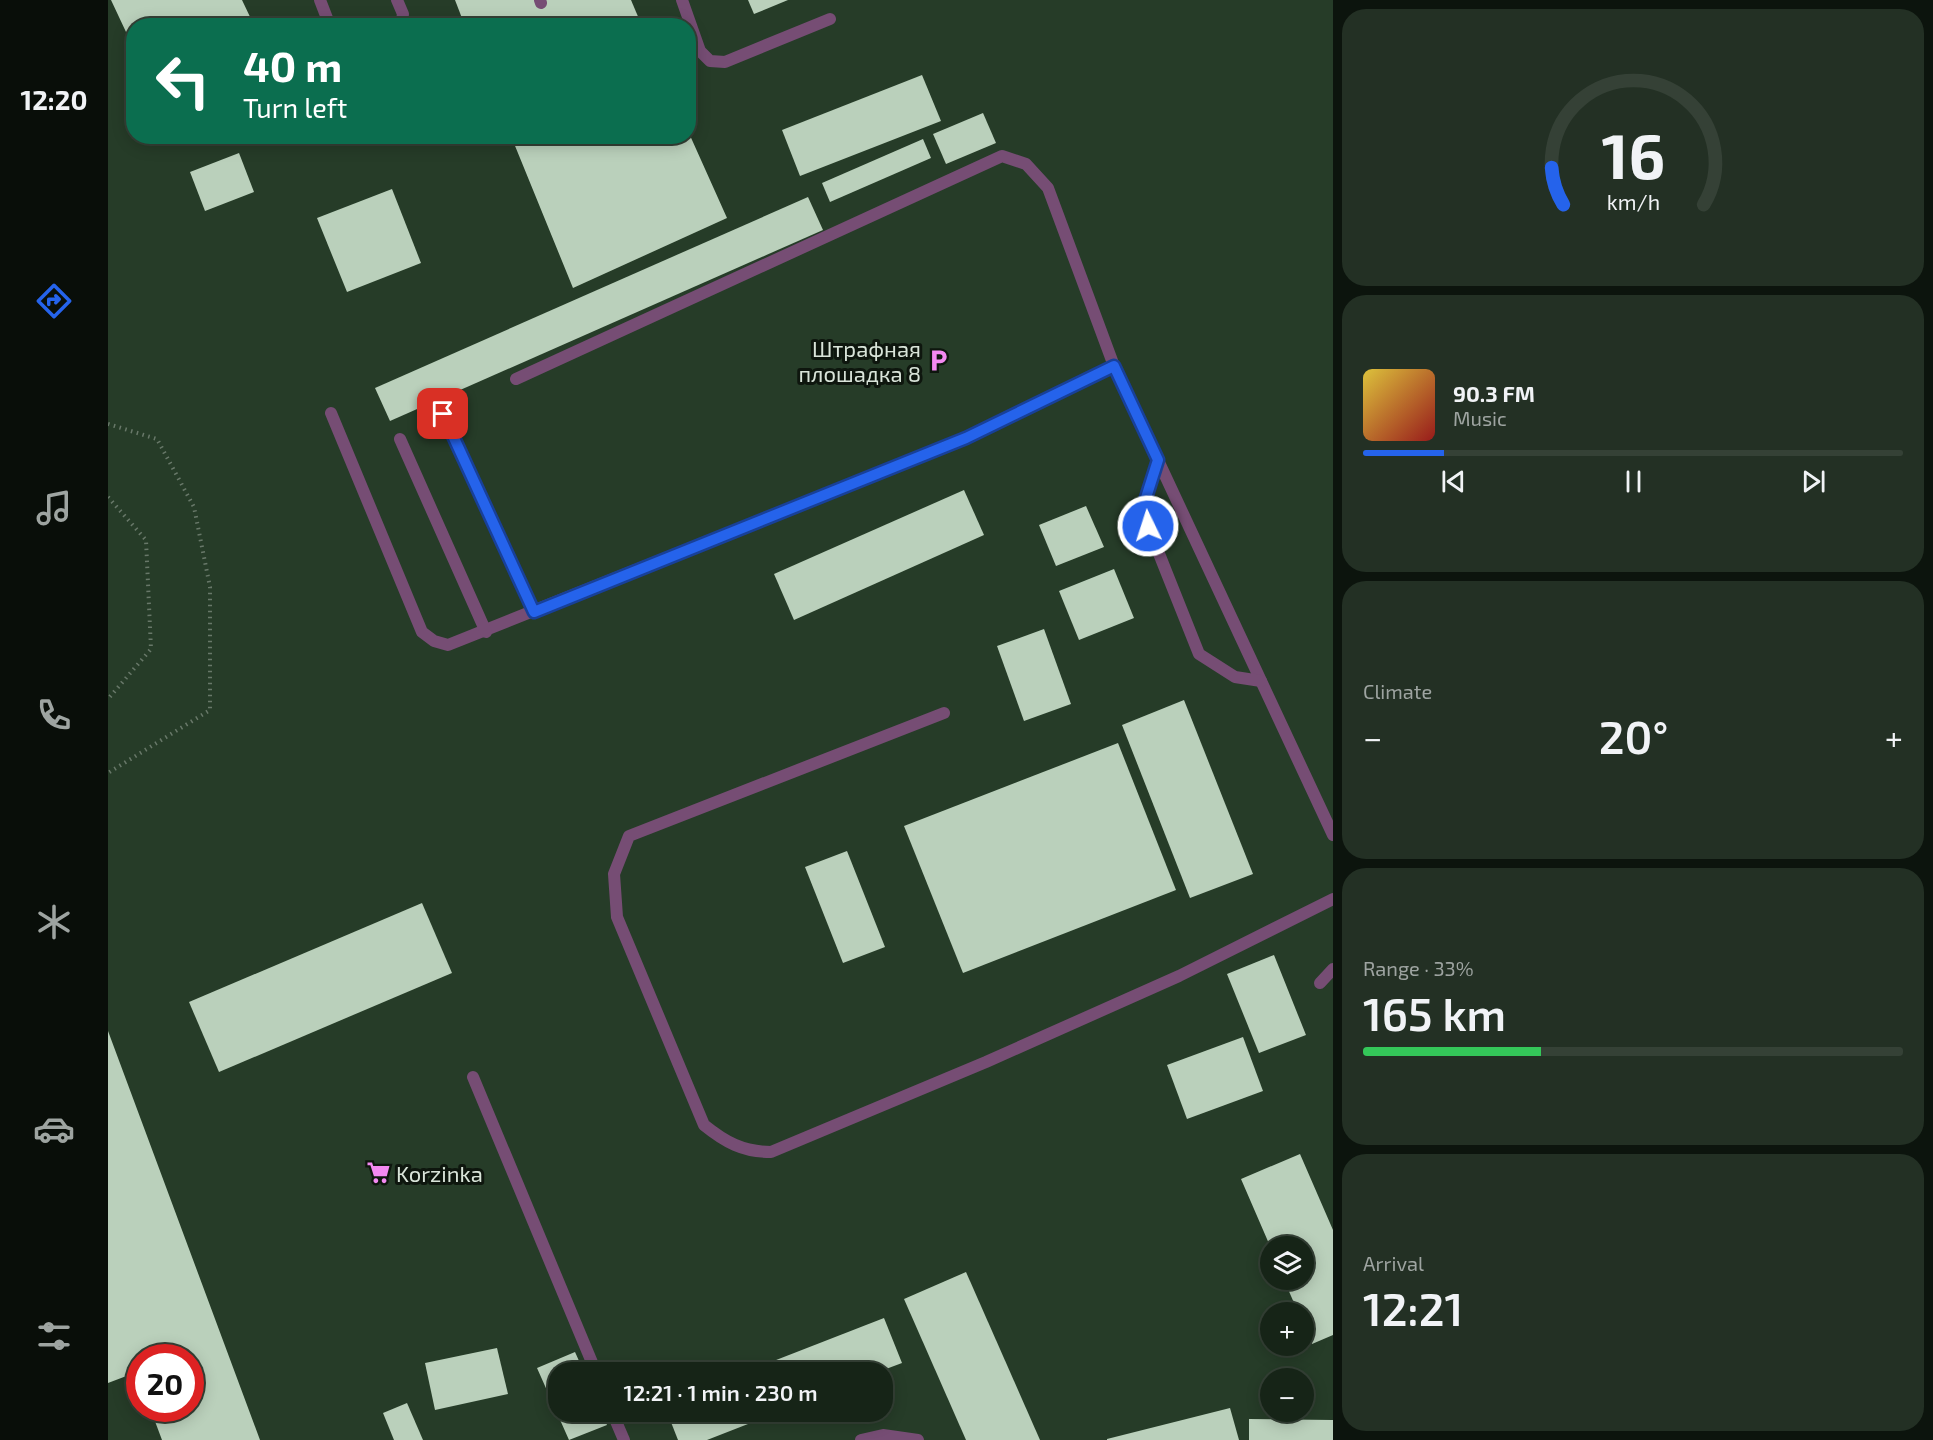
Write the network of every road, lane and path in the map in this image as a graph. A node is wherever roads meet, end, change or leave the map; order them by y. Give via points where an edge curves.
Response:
1 (320, 0) edge
2 (397, 0) edge
3 (682, 0) edge
4 (327, 18) edge
5 (402, 18) edge
6 (688, 18) edge
7 (831, 19) dead end
8 (696, 40) edge
9 (1114, 366) junction
10 (516, 379) dead end
11 (331, 413) dead end
12 (443, 414) dead end
13 (108, 424) edge
14 (400, 439) dead end
15 (1158, 460) junction
16 (108, 497) edge
17 (534, 612) junction
18 (486, 632) junction
19 (1261, 681) junction
20 (108, 699) edge
21 (944, 713) dead end
22 (108, 773) edge
23 (1333, 835) edge
24 (1333, 899) edge
25 (1333, 969) edge
26 (1320, 983) dead end
27 (473, 1077) dead end
28 (592, 1362) edge
29 (616, 1422) edge
30 (624, 1440) edge
31 (861, 1440) edge
32 (918, 1440) edge

1 - 4 lane
2 - 5 lane
3 - 6 lane
7 - 8 lane via 724,62 710,61
9 - 10 lane via 1048,188 1026,164 1002,156
9 - 15 lane
9 - 17 lane via 966,438
11 - 18 lane via 422,632 448,645
12 - 17 lane
13 - 22 path via 157,439 194,507 210,598 210,710
14 - 18 lane
15 - 19 lane
15 - 19 lane via 1144,504 1148,526 1199,654 1234,677
16 - 20 path via 146,540 151,649
17 - 18 lane
19 - 23 lane
21 - 24 lane via 629,836 614,874 617,917 704,1125 725,1143 754,1152 771,1152 1169,981
25 - 26 lane
27 - 28 lane
29 - 30 lane
31 - 32 lane via 884,1435

